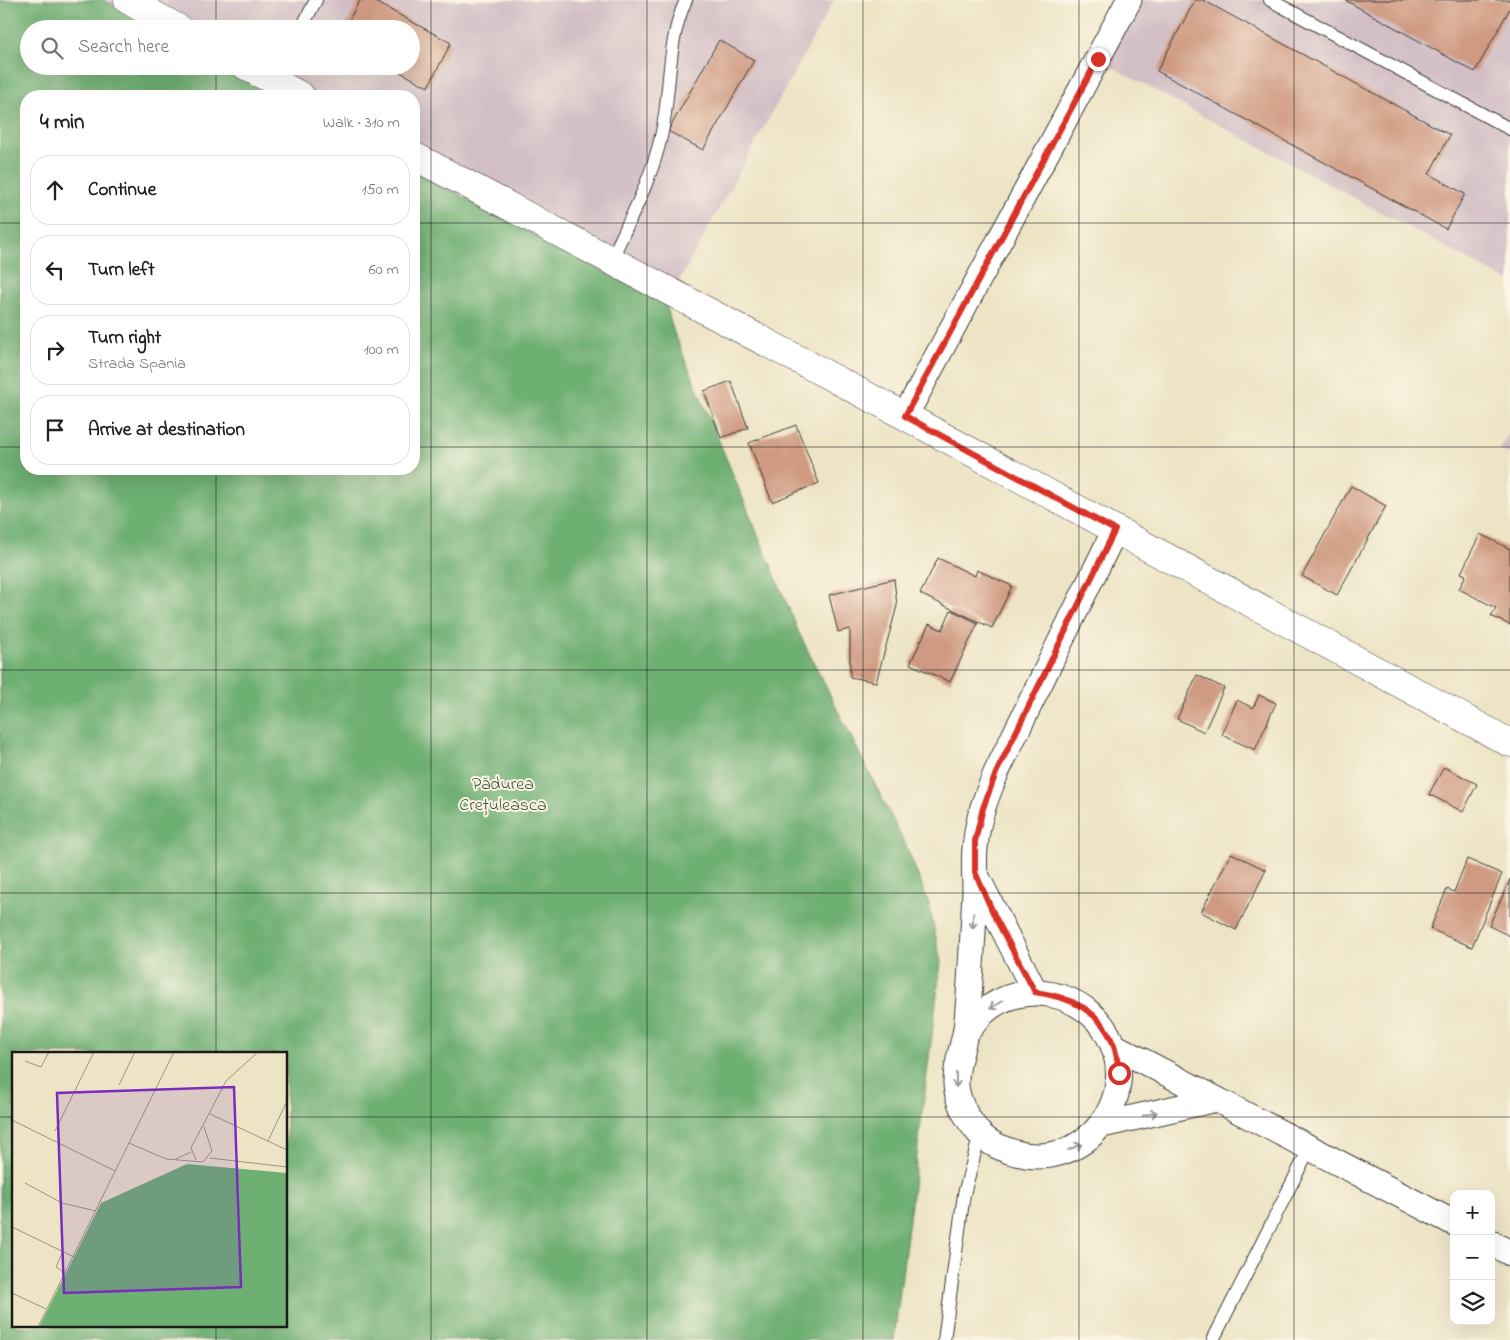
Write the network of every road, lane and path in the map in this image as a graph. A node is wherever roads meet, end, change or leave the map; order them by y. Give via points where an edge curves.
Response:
1 (128, 0) edge
2 (686, 0) edge
3 (1130, 0) edge
4 (1270, 0) edge
5 (313, 1) edge
6 (156, 7) edge
7 (170, 20) edge
8 (304, 20) edge
9 (278, 75) edge
10 (294, 90) edge
11 (1510, 129) edge
12 (420, 159) edge
13 (611, 260) junction
14 (905, 416) junction
15 (1115, 530) junction
16 (1510, 743) edge
17 (975, 872) junction
18 (1035, 992) junction
19 (966, 1033) junction
20 (1114, 1046) junction
21 (1216, 1099) junction
22 (1102, 1125) junction
23 (980, 1134) junction
24 (1310, 1147) junction
25 (1450, 1221) edge
26 (1495, 1245) edge
27 (1510, 1253) edge
28 (944, 1340) edge
29 (1213, 1340) edge

1 - 6 main road
2 - 13 lane via 675,36 662,132 652,168
3 - 14 street
4 - 11 lane
5 - 8 lane
6 - 7 main road
9 - 10 main road
12 - 13 main road
13 - 14 main road
14 - 15 main road
15 - 16 main road
15 - 17 street via 996,773 975,841
17 - 18 street
17 -> 19 street
18 -> 19 street via 1008,998 984,1012
18 - 20 street via 1060,996 1083,1007 1102,1024
19 -> 23 street via 957,1059 956,1086 964,1112
20 - 21 street
20 - 22 street via 1119,1073 1115,1101
22 -> 21 street
21 - 24 street
23 -> 22 street via 1004,1150 1030,1157 1057,1155 1082,1144
23 - 28 lane via 964,1194
24 - 25 street
24 - 29 lane
26 - 27 street

